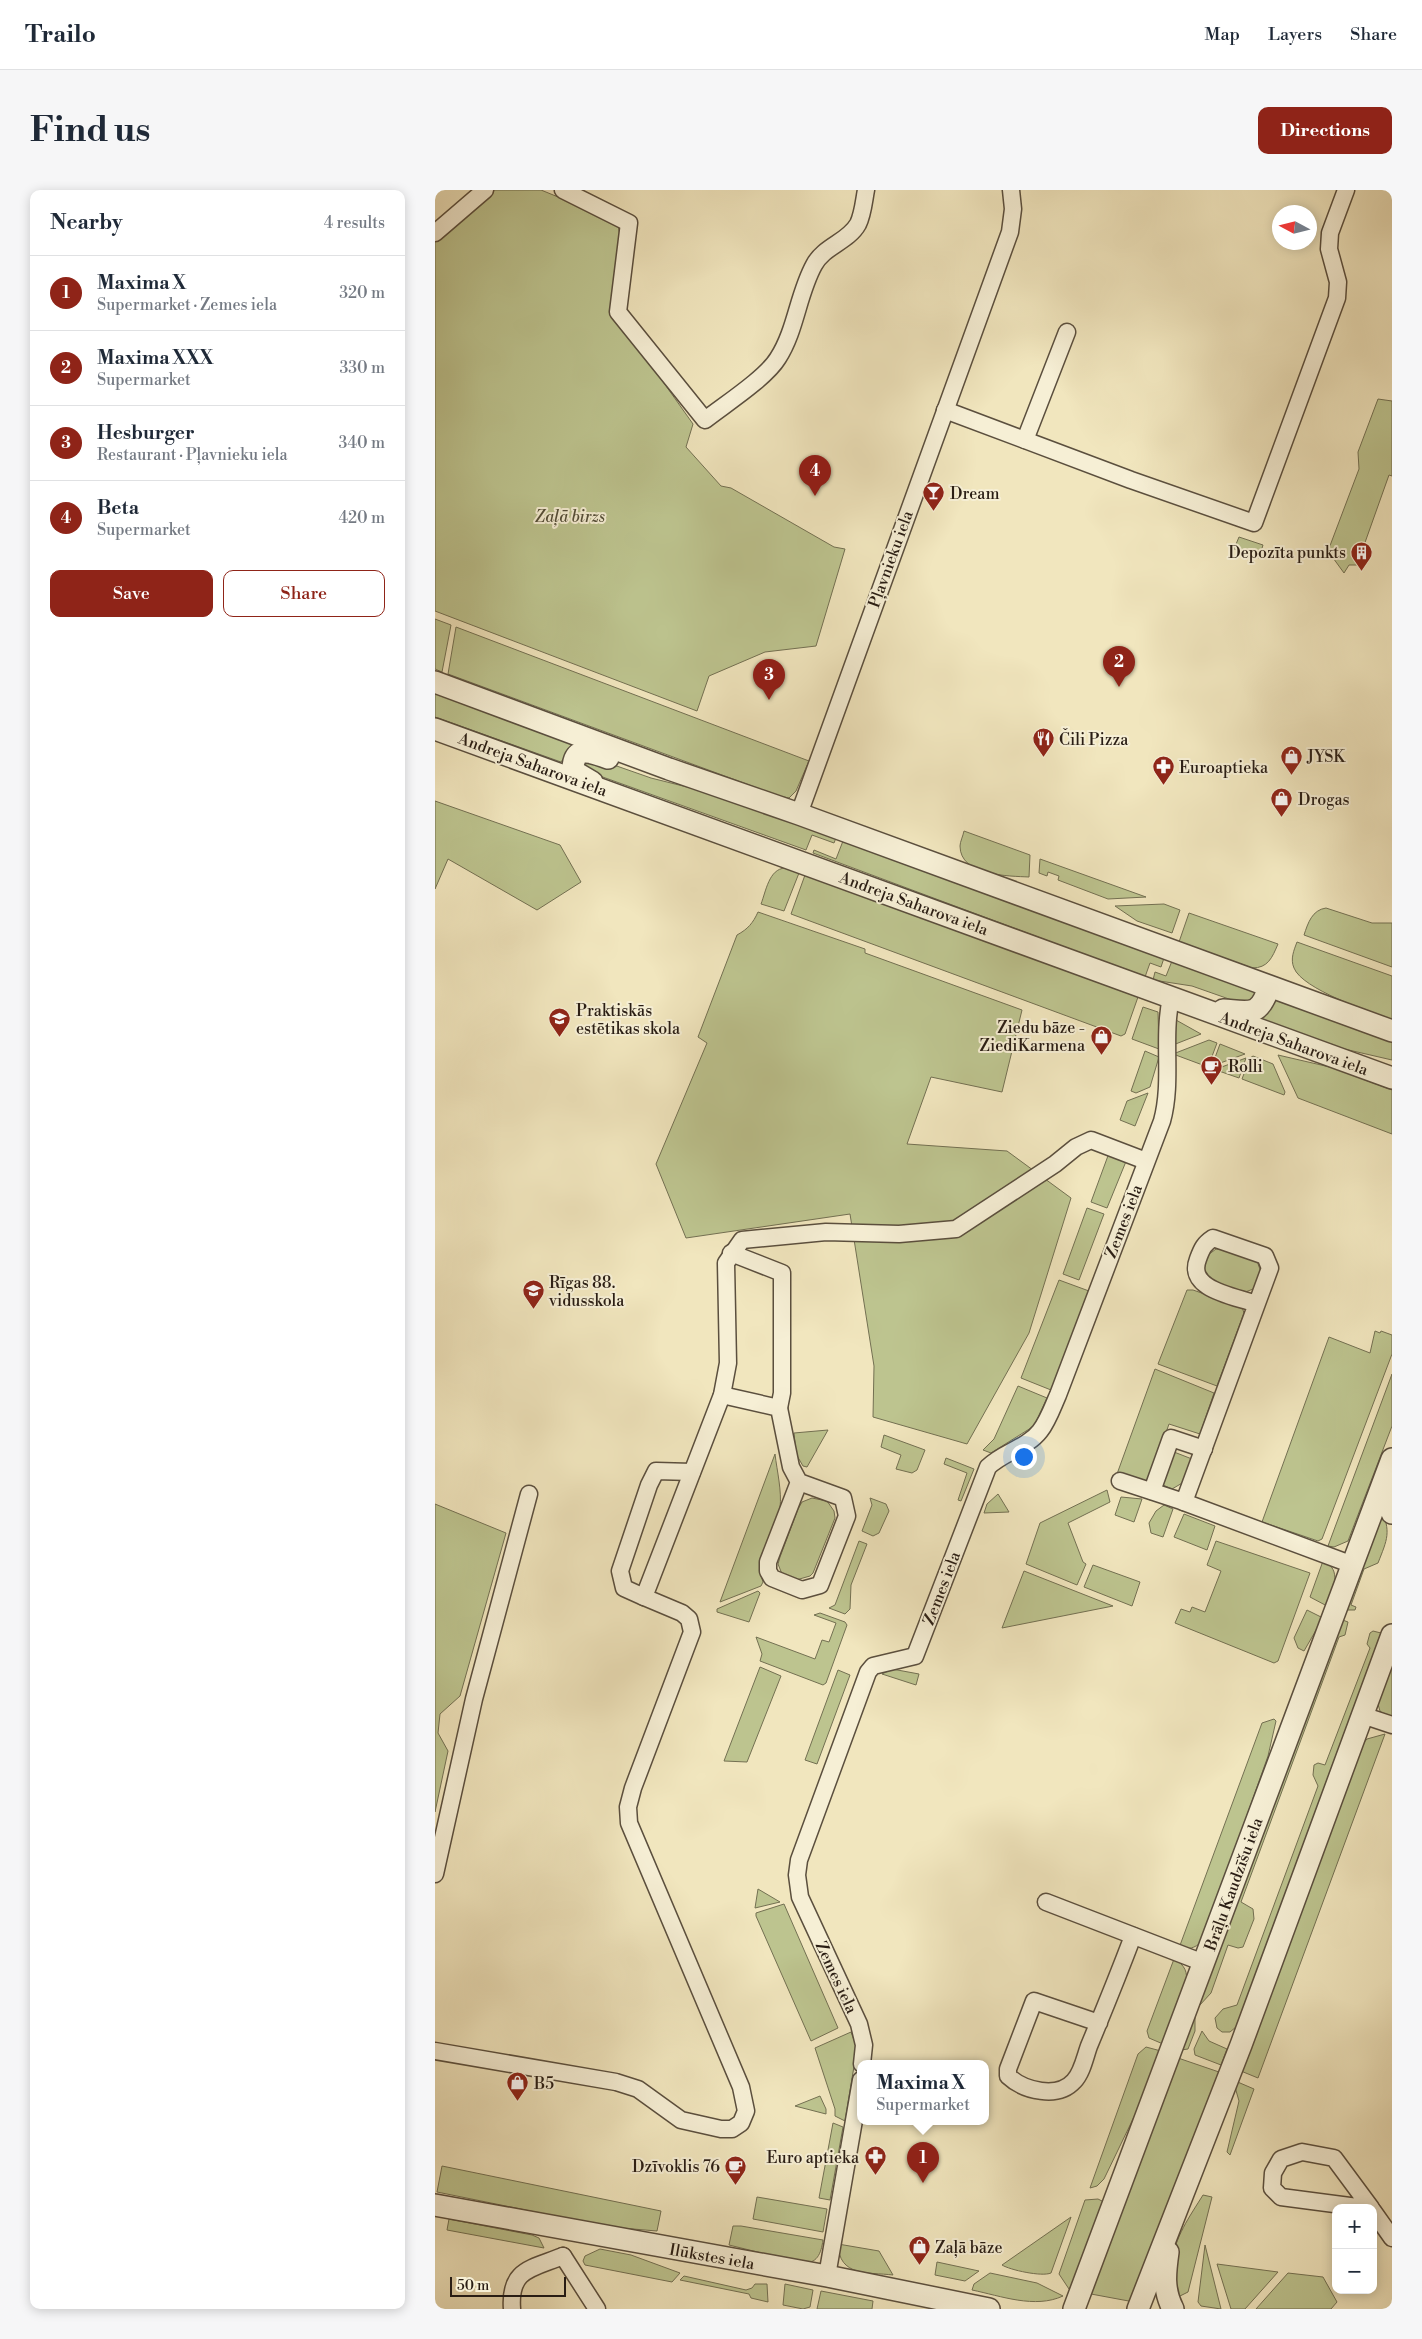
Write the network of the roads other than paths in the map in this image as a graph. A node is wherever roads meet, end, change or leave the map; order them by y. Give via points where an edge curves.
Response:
1 (485, 190) edge
2 (563, 190) edge
3 (866, 190) edge
4 (1011, 190) edge
5 (1346, 190) edge
6 (435, 233) edge
7 (1067, 332) dead end
8 (945, 410) junction
9 (1025, 440) junction
10 (435, 682) edge
11 (435, 729) edge
12 (669, 769) junction
13 (607, 791) junction
14 (799, 814) junction
15 (1269, 987) junction
16 (1171, 998) junction
17 (1197, 1008) junction
18 (1392, 1031) edge
19 (1392, 1078) edge
20 (1146, 1161) junction
21 (731, 1253) junction
22 (1256, 1304) junction
23 (722, 1395) junction
24 (779, 1408) junction
25 (1204, 1449) junction
26 (1392, 1459) edge
27 (691, 1472) junction
28 (1121, 1481) dead end
29 (799, 1482) junction
30 (1392, 1485) edge
31 (1152, 1491) junction
32 (529, 1494) dead end
33 (1185, 1502) junction
34 (1392, 1513) edge
35 (1353, 1565) junction
36 (645, 1597) junction
37 (1392, 1636) edge
38 (1362, 1715) junction
39 (1392, 1725) edge
40 (435, 1874) edge
41 (1046, 1902) dead end
42 (1133, 1936) junction
43 (1204, 1963) junction
44 (1099, 2023) junction
45 (435, 2051) edge
46 (862, 2060) edge
47 (857, 2103) edge
48 (1334, 2204) edge
49 (1368, 2204) edge
50 (435, 2205) edge
51 (1377, 2216) edge
52 (1171, 2229) junction
53 (567, 2230) junction
54 (1392, 2238) edge
55 (563, 2256) junction
56 (827, 2276) junction
57 (946, 2305) edge
58 (512, 2309) edge
59 (597, 2309) edge
60 (989, 2309) edge
61 (1074, 2309) edge
62 (1138, 2309) edge
63 (1173, 2309) edge

1 - 6 street
2 - 3 street via 629,223 618,312 705,420 778,360 813,266 822,253 848,235 858,223
4 - 8 street, Pļavnieku iela via 1013,209 1009,232
5 - 9 street via 1330,233 1329,249 1338,282 1337,298 1253,523
7 - 9 street
8 - 9 street
8 - 14 street, Pļavnieku iela
10 - 12 street
11 - 13 street, Andreja Saharova iela
12 - 13 street via 645,771 589,751 580,752 575,756 575,772
12 - 14 street
13 - 16 street, Andreja Saharova iela
14 - 15 street
15 - 17 street via 1259,1008 1250,1012
15 - 18 street
16 - 17 street, Andreja Saharova iela
16 - 20 street, Zemes iela via 1166,1029 1166,1106
17 - 19 street, Andreja Saharova iela
20 - 21 street via 1091,1140 956,1229 899,1234 827,1232 742,1240
20 - 46 street, Zemes iela via 1058,1395 1041,1431 988,1467 915,1656 873,1666 868,1672 799,1860 800,1897 859,2024 864,2045
21 - 23 street via 726,1263 728,1363
21 - 24 street via 782,1273 782,1393
22 - 22 street via 1270,1268 1265,1256 1213,1238 1203,1245 1195,1265 1197,1277 1203,1285
22 - 25 street
23 - 24 street
23 - 27 street
24 - 29 street via 791,1467
25 - 31 street via 1171,1438
25 - 33 street
26 - 35 street, Brāļu Kaudzīšu iela
27 - 36 street
27 - 36 street via 656,1471 649,1485 620,1570 624,1588
28 - 31 street
29 - 29 street via 768,1562 768,1571 772,1578 802,1590 820,1585 847,1516 843,1498
30 - 34 street via 1388,1499
31 - 33 street
32 - 40 street via 475,1699
33 - 35 street
35 - 43 street, Brāļu Kaudzīšu iela
36 - 45 street via 682,1613 689,1619 692,1632 633,1788 628,1808 629,1823 741,2087 746,2111 741,2123 732,2129 701,2126 681,2120 638,2089 615,2082
37 - 38 street
38 - 39 street
38 - 52 street
41 - 42 street
42 - 43 street
42 - 44 street
43 - 61 street, Brāļu Kaudzīšu iela
44 - 44 street via 1076,2080 1067,2087 1043,2091 1013,2081 1008,2076 1035,2001
47 - 56 street
48 - 49 street via 1281,2197 1272,2188 1273,2173 1281,2159 1302,2152 1333,2158
50 - 53 street, Ilūkstes iela
51 - 54 street
52 - 62 street
52 - 63 street via 1165,2281
53 - 55 street
53 - 56 street, Ilūkstes iela
55 - 58 street via 521,2274 513,2284
55 - 59 street
56 - 57 street, Ilūkstes iela
57 - 60 street, Ilūkstes iela

